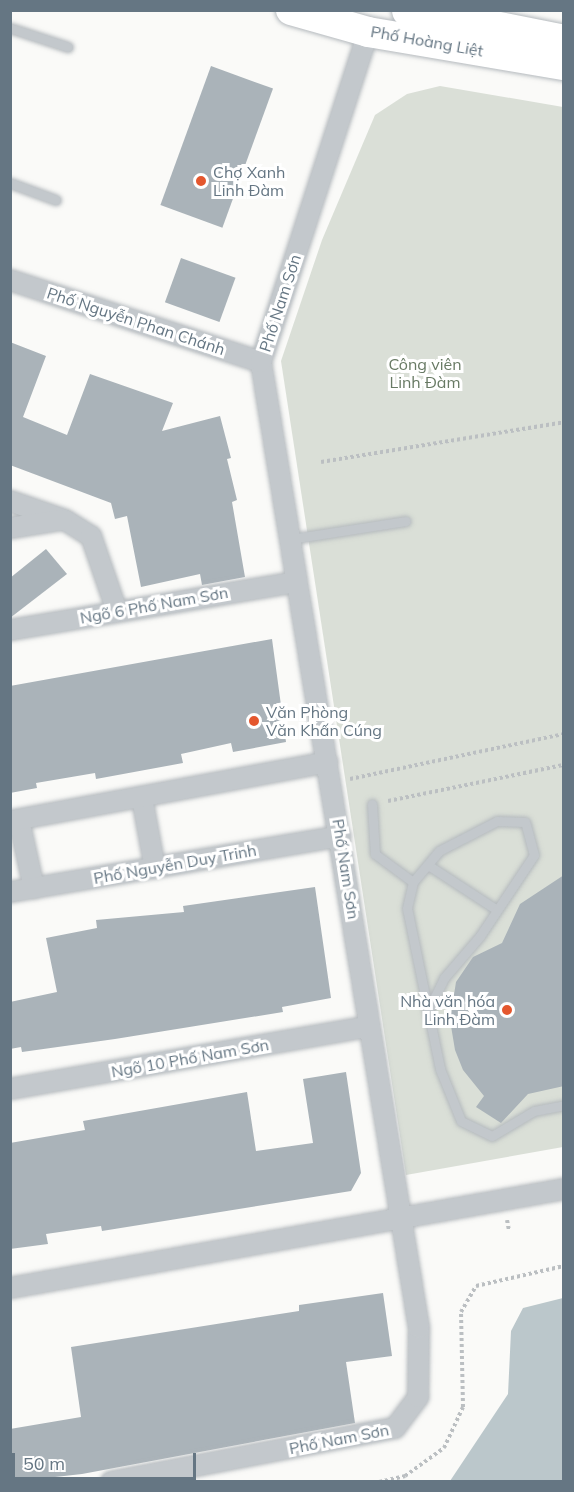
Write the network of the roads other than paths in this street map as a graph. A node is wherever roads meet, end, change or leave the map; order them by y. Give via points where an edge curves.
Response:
1 (291, 10) edge
2 (408, 10) edge
3 (10, 28) edge
4 (368, 32) junction
5 (564, 41) edge
6 (68, 47) dead end
7 (564, 65) edge
8 (10, 183) edge
9 (56, 200) dead end
10 (10, 280) edge
11 (261, 362) junction
12 (10, 501) edge
13 (65, 520) junction
14 (406, 521) dead end
15 (10, 528) edge
16 (290, 538) junction
17 (297, 582) junction
18 (117, 611) junction
19 (10, 630) edge
20 (328, 762) junction
21 (142, 798) junction
22 (372, 804) road end
23 (15, 820) edge
24 (340, 836) junction
25 (428, 865) junction
26 (155, 868) junction
27 (413, 882) junction
28 (34, 888) junction
29 (10, 892) edge
30 (497, 910) junction
31 (428, 1011) junction
32 (370, 1026) junction
33 (10, 1089) edge
34 (564, 1105) edge
35 (564, 1189) edge
36 (398, 1221) junction
37 (10, 1288) edge
38 (111, 1482) edge

1 - 4 main road, Phố Hoàng Liệt
2 - 5 highway
3 - 6 lane
4 - 7 main road, Phố Hoàng Liệt
4 - 11 street, Phố Nam Sơn
8 - 9 lane
10 - 11 street, Phố Nguyễn Phan Chánh
11 - 16 street, Phố Nam Sơn
12 - 13 street
13 - 15 street
13 - 18 street via 91,536
14 - 16 lane
16 - 17 street, Phố Nam Sơn
17 - 18 street, Ngõ 6 Phố Nam Sơn
17 - 20 street, Phố Nam Sơn
18 - 19 street, Ngõ 6 Phố Nam Sơn
20 - 21 street
20 - 24 street, Phố Nam Sơn
21 - 23 street
21 - 26 street
22 - 27 lane via 375,854
23 - 28 street
24 - 26 street, Phố Nguyễn Duy Trinh
24 - 32 street, Phố Nam Sơn
25 - 27 lane
25 - 30 lane
25 - 30 lane via 439,851 497,821 525,822 534,855
26 - 28 street, Phố Nguyễn Duy Trinh
27 - 31 lane via 407,908
28 - 29 street, Phố Nguyễn Duy Trinh
30 - 31 lane via 444,978
31 - 34 lane via 440,1069 461,1121 492,1136 534,1111
32 - 33 street, Ngõ 10 Phố Nam Sơn
32 - 36 street, Phố Nam Sơn
35 - 36 street
36 - 37 street
36 - 38 street, Phố Nam Sơn via 419,1328 418,1397 395,1428

